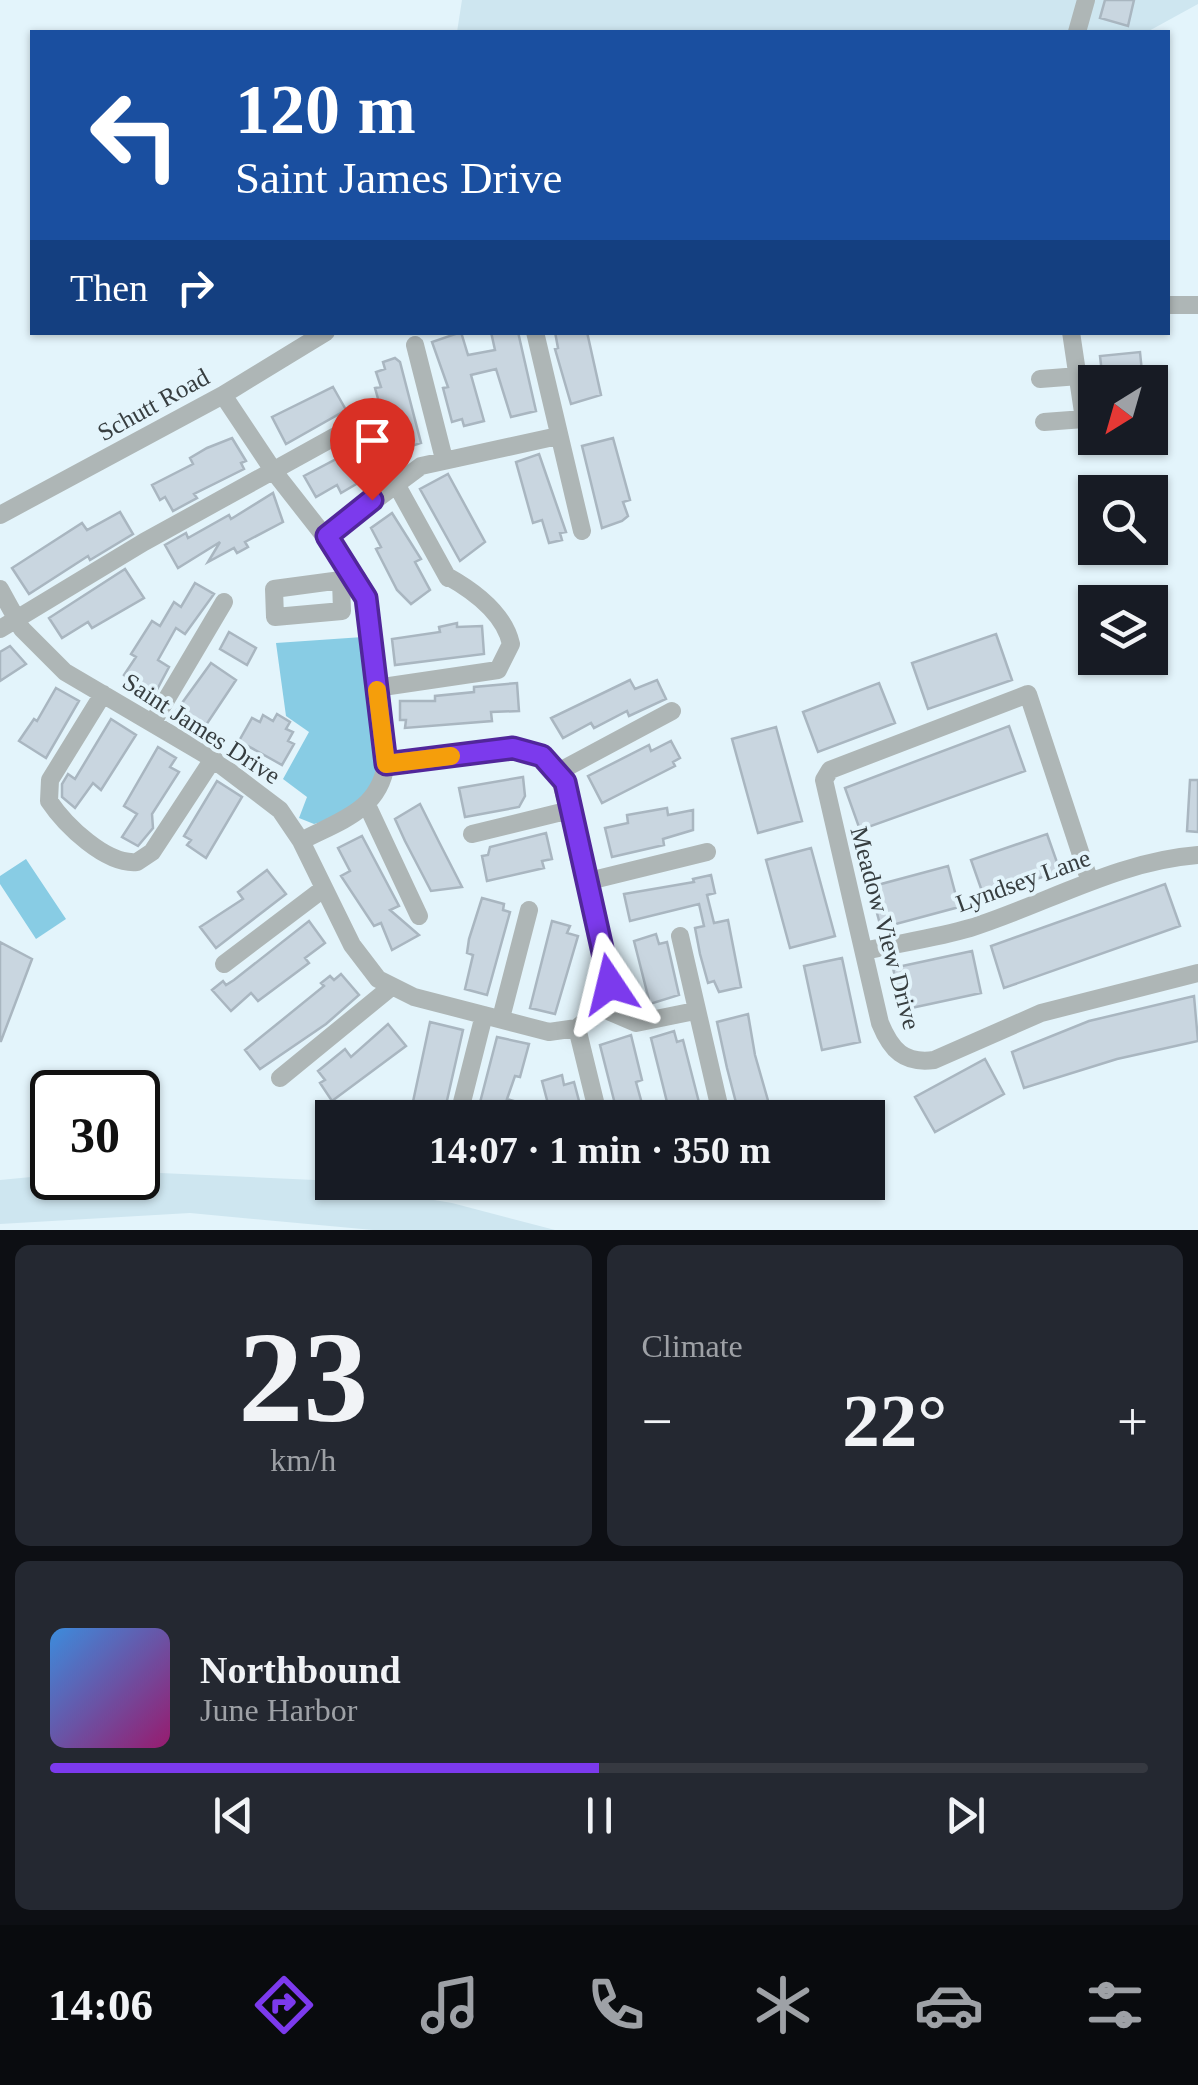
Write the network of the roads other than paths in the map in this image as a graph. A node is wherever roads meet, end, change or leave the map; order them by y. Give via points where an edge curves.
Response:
1 (1086, 0) edge
2 (1078, 30) edge
3 (1170, 305) edge
4 (1198, 305) edge
5 (321, 335) edge
6 (536, 335) edge
7 (1072, 335) edge
8 (415, 345) dead end
9 (1078, 371) edge
10 (1078, 376) edge
11 (1040, 379) dead end
12 (223, 395) junction
13 (1078, 419) edge
14 (1044, 422) dead end
15 (354, 426) dead end
16 (558, 436) junction
17 (444, 459) junction
18 (275, 474) junction
19 (395, 482) junction
20 (0, 514) edge
21 (582, 531) dead end
22 (327, 536) junction
23 (0, 590) edge
24 (342, 598) dead end
25 (366, 598) junction
26 (224, 602) dead end
27 (8, 624) edge
28 (376, 688) junction
29 (103, 694) junction
30 (672, 711) dead end
31 (152, 722) junction
32 (213, 760) junction
33 (386, 764) junction
34 (558, 772) junction
35 (368, 807) junction
36 (570, 810) junction
37 (472, 834) dead end
38 (301, 841) junction
39 (707, 852) dead end
40 (1198, 855) edge
41 (589, 881) junction
42 (1090, 882) junction
43 (323, 889) junction
44 (529, 910) dead end
45 (420, 916) dead end
46 (680, 936) dead end
47 (864, 951) junction
48 (224, 964) dead end
49 (1198, 974) edge
50 (390, 988) junction
51 (601, 1008) junction
52 (695, 1011) junction
53 (492, 1016) junction
54 (577, 1028) junction
55 (280, 1078) dead end
56 (464, 1100) edge
57 (595, 1100) edge
58 (717, 1100) edge

1 - 2 street
3 - 4 street
5 - 12 street, Schutt Road
6 - 16 street
7 - 9 street
8 - 17 street
10 - 11 street
12 - 18 street
12 - 20 street, Schutt Road
13 - 14 street
15 - 18 street
16 - 17 street
16 - 21 street
17 - 19 street
18 - 22 street
18 - 27 street
19 - 22 street
19 - 28 street via 448,577 482,600 511,644 498,670
22 - 25 street
23 - 27 street, Saint James Drive
24 - 25 street
25 - 28 street
26 - 31 street
27 - 29 street, Saint James Drive
28 - 33 street
29 - 31 street, Saint James Drive
29 - 32 street via 50,780 49,802 117,859 137,862 161,841
30 - 34 street
31 - 32 street, Saint James Drive
32 - 38 street, Saint James Drive via 280,810
33 - 34 street via 513,748 542,756
33 - 35 street
34 - 36 street
35 - 38 street
35 - 45 street
36 - 37 street
36 - 41 street
38 - 43 street, Saint James Drive
39 - 41 street
40 - 42 street, Lyndsey Lane
41 - 51 street via 610,984
42 - 47 street, Lyndsey Lane via 969,928
42 - 47 street, Meadow View Drive via 1028,694 830,770 824,792
43 - 48 street
43 - 50 street, Saint James Drive via 352,945
44 - 53 street
46 - 52 street
47 - 49 street, Meadow View Drive via 888,1042 916,1063 1041,1013
50 - 53 street
50 - 55 street
51 - 52 street via 636,1023
51 - 54 street
52 - 58 street
53 - 54 street via 549,1032
53 - 56 street
54 - 57 street

